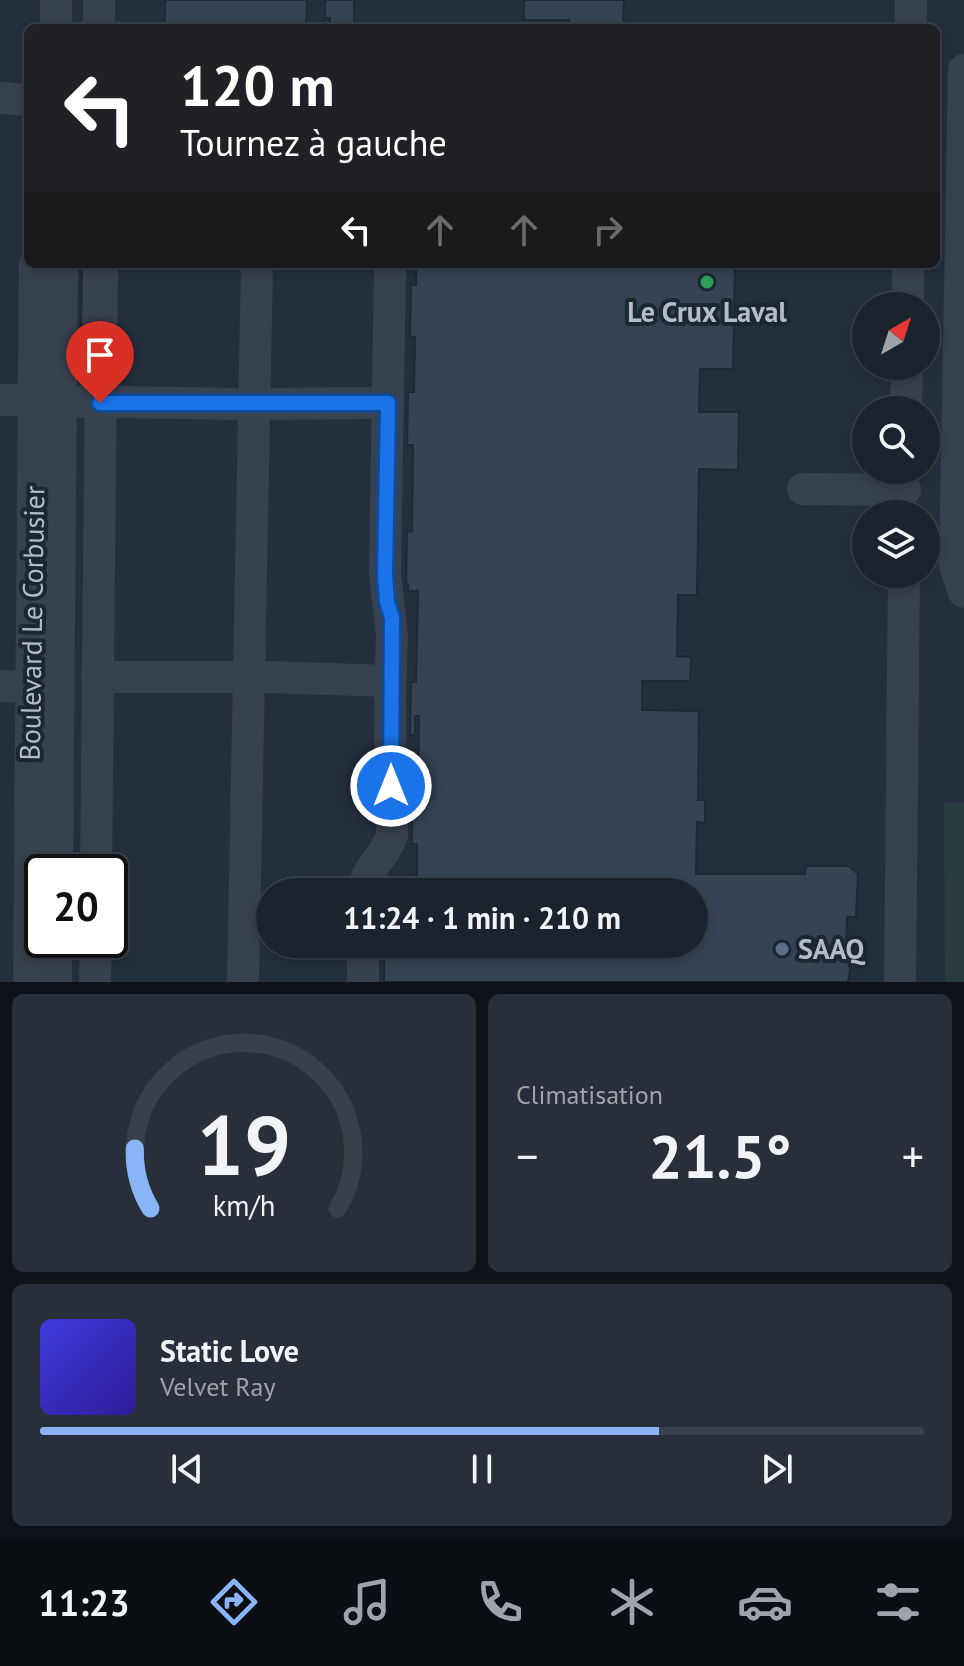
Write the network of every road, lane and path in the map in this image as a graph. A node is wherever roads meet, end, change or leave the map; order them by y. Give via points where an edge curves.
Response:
1 (38, 0) edge
2 (56, 0) edge
3 (73, 0) edge
4 (99, 0) edge
5 (911, 0) edge
6 (37, 24) edge
7 (56, 24) edge
8 (74, 24) edge
9 (99, 24) edge
10 (911, 24) edge
11 (964, 70) edge
12 (0, 98) edge
13 (24, 100) edge
14 (36, 268) edge
15 (62, 268) edge
16 (75, 268) edge
17 (101, 268) edge
18 (257, 268) edge
19 (390, 268) edge
20 (908, 268) edge
21 (908, 292) edge
22 (0, 400) edge
23 (68, 402) junction
24 (388, 403) junction
25 (254, 404) junction
26 (803, 489) dead end
27 (905, 491) edge
28 (904, 588) edge
29 (964, 592) edge
30 (97, 677) junction
31 (249, 677) junction
32 (390, 681) junction
33 (16, 686) edge
34 (57, 854) edge
35 (70, 854) edge
36 (96, 854) edge
37 (366, 878) edge
38 (56, 958) edge
39 (69, 958) edge
40 (96, 958) edge
41 (363, 958) edge
42 (29, 982) edge
43 (56, 982) edge
44 (68, 982) edge
45 (95, 982) edge
46 (243, 982) edge
47 (363, 982) edge
48 (900, 982) edge

1 - 6 street
2 - 7 street
3 - 8 street
4 - 9 street
5 - 10 street
11 - 29 street via 955,565
12 - 13 street
14 - 23 street, Boulevard Le Corbusier
15 - 23 street, Boulevard Le Corbusier
16 - 23 street, Boulevard Le Corbusier
17 - 23 street, Boulevard Le Corbusier
18 - 25 street
19 - 24 street
20 - 21 street
22 - 23 street
23 - 25 street
23 - 30 street, Boulevard Le Corbusier
23 - 33 street, Boulevard Le Corbusier
23 - 34 street, Boulevard Le Corbusier
23 - 35 street, Boulevard Le Corbusier
24 - 25 street
24 - 32 street via 385,575 392,618
25 - 31 street
26 - 27 street
28 - 48 street
30 - 31 street
30 - 36 street, Boulevard Le Corbusier
31 - 32 street
31 - 46 street
32 - 37 street via 392,835
33 - 42 street, Boulevard Le Corbusier
38 - 43 street
39 - 44 street
40 - 45 street
41 - 47 street

